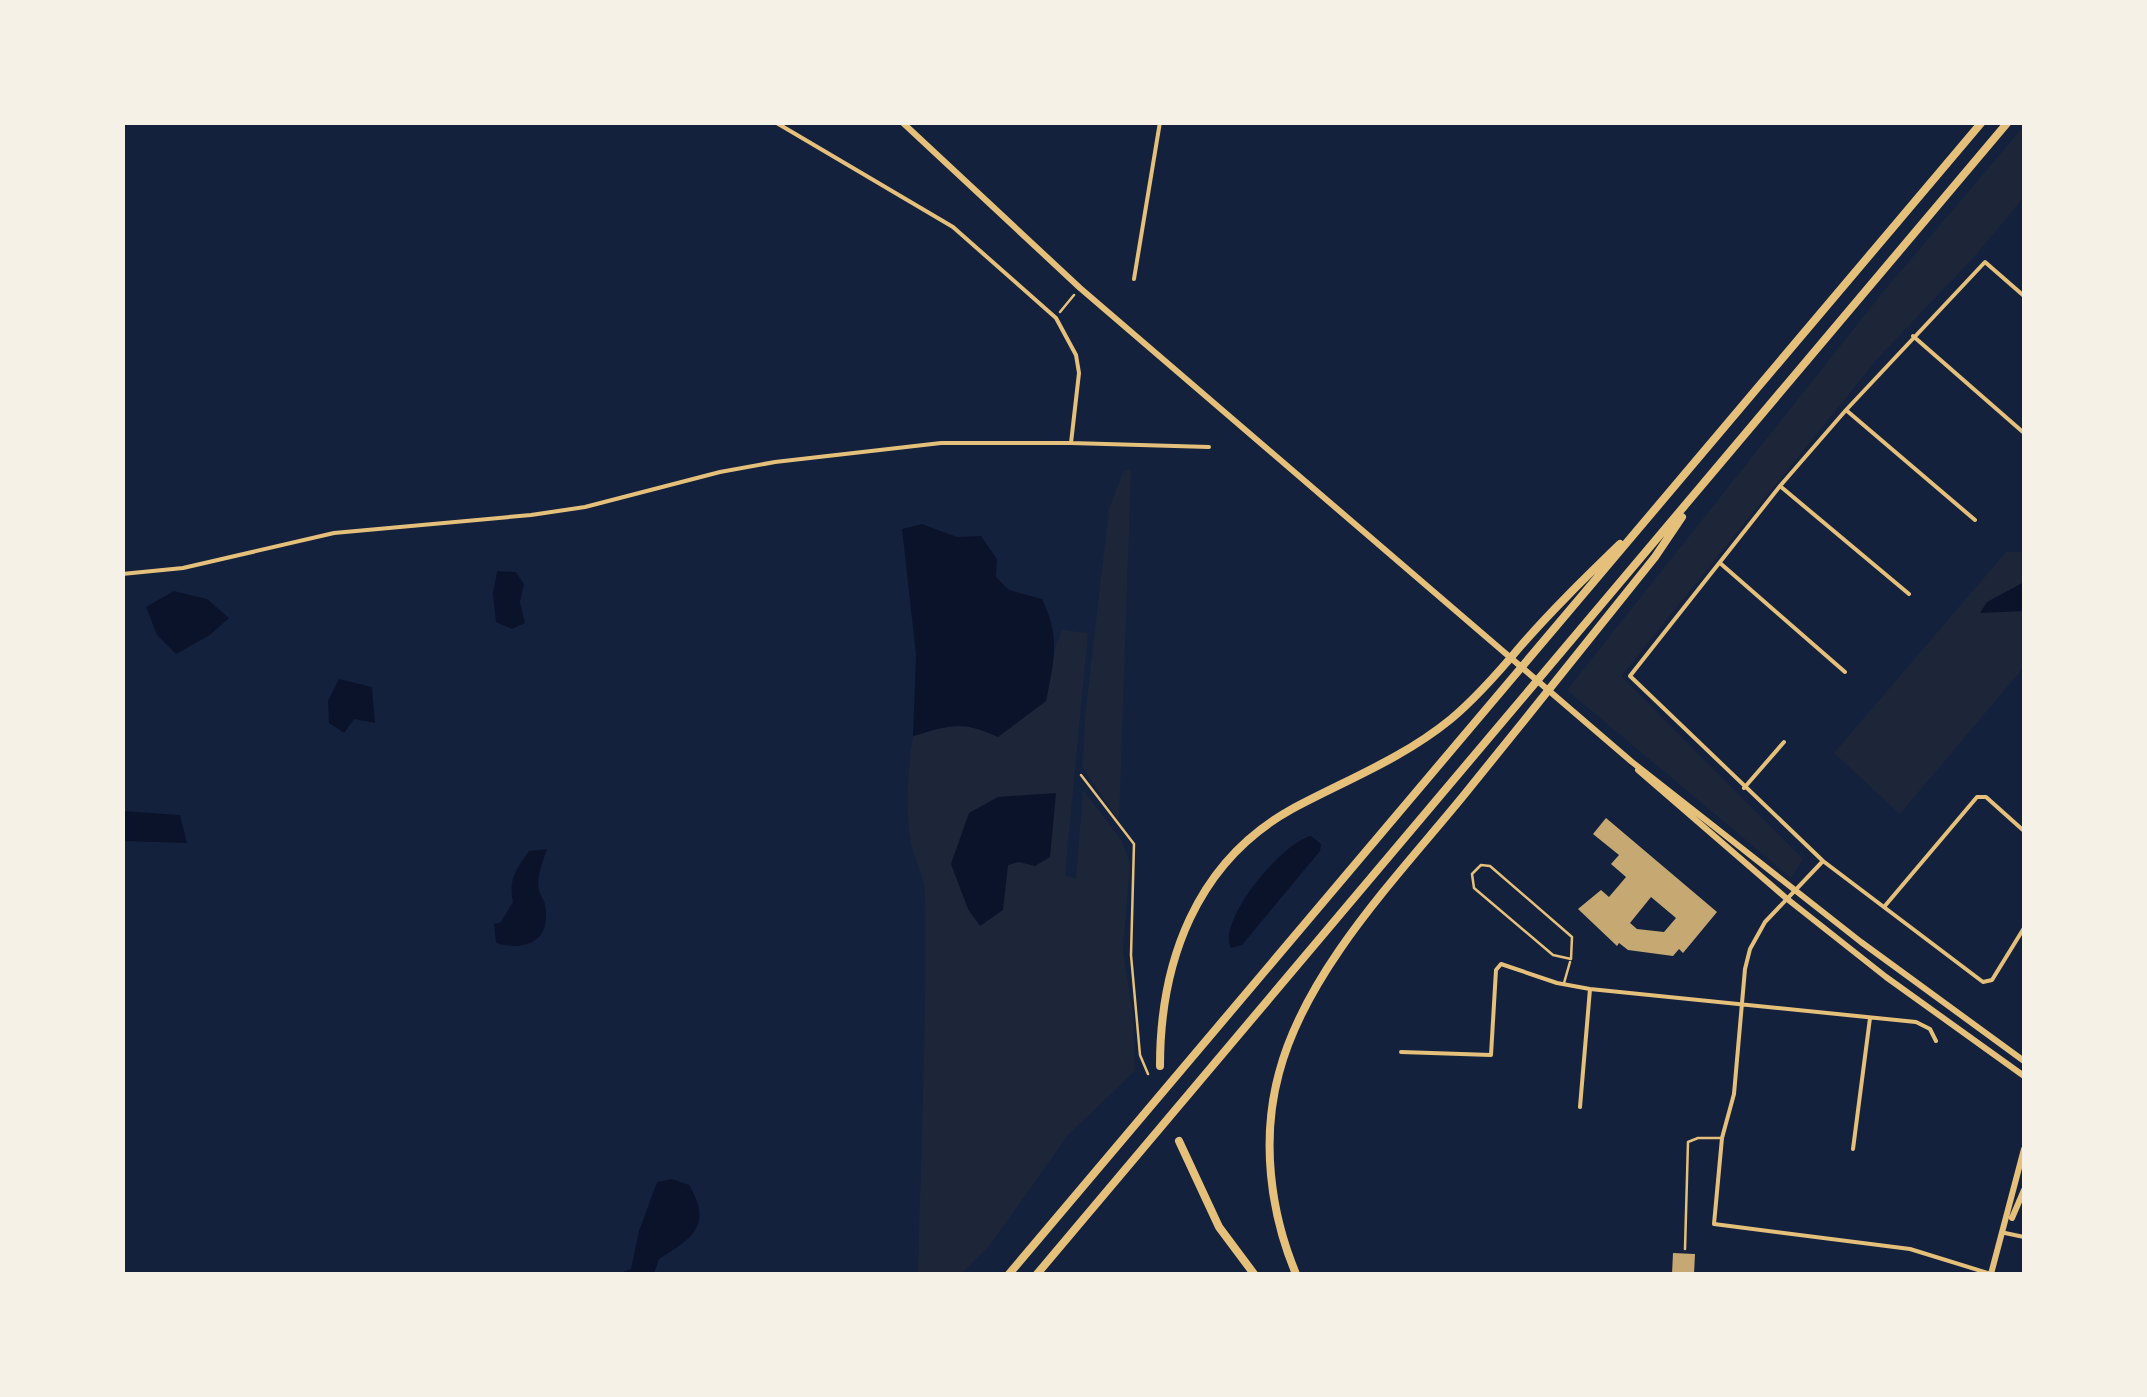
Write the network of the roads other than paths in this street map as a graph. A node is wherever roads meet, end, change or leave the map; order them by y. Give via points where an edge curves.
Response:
1 (776, 122) edge
2 (902, 122) edge
3 (1160, 122) edge
4 (1982, 122) edge
5 (2008, 122) edge
6 (1134, 280) dead end
7 (2024, 296) edge
8 (1914, 336) junction
9 (1846, 410) junction
10 (2024, 433) edge
11 (1070, 442) junction
12 (1208, 447) dead end
13 (1707, 481) junction
14 (1780, 486) junction
15 (1649, 517) junction
16 (1975, 520) dead end
17 (1719, 562) junction
18 (122, 574) edge
19 (1910, 594) dead end
20 (1845, 672) dead end
21 (1784, 742) dead end
22 (1632, 762) junction
23 (1744, 788) junction
24 (2024, 830) edge
25 (1823, 861) junction
26 (1794, 890) junction
27 (1786, 898) junction
28 (1884, 907) junction
29 (2024, 928) edge
30 (1570, 960) junction
31 (1563, 985) junction
32 (1590, 989) junction
33 (1742, 1004) junction
34 (1870, 1018) junction
35 (1936, 1041) dead end
36 (1401, 1052) dead end
37 (2024, 1060) edge
38 (1160, 1066) dead end
39 (2024, 1076) edge
40 (1580, 1107) dead end
41 (1722, 1138) junction
42 (1179, 1141) dead end
43 (1853, 1149) dead end
44 (2024, 1149) edge
45 (2024, 1182) edge
46 (2024, 1190) edge
47 (2020, 1199) junction
48 (2005, 1232) junction
49 (2024, 1237) edge
50 (1685, 1249) dead end
51 (1009, 1274) edge
52 (1037, 1274) edge
53 (1254, 1274) edge
54 (1296, 1274) edge
55 (1991, 1274) edge

1 - 11 street via 954,227 1056,318 1080,374
2 - 22 main road via 1080,288
3 - 6 street
4 - 15 highway
5 - 13 highway
7 - 8 street via 1985,262
8 - 9 street
8 - 10 street
9 - 14 street
9 - 16 street
11 - 12 street
11 - 18 street via 940,443 775,462 585,507 334,534 183,568
13 - 52 highway
13 - 54 highway via 1655,557 1353,933 1292,1034 1278,1074 1269,1161
14 - 17 street
14 - 19 street
15 - 38 highway via 1453,717 1412,748 1290,811 1226,863 1179,942 1165,988
15 - 51 highway
17 - 20 street
17 - 23 street via 1630,676
21 - 23 street
22 - 26 main road
22 - 27 main road
23 - 25 street
24 - 28 street via 1986,797 1977,797
25 - 26 street
25 - 28 street
26 - 27 street
26 - 37 main road
27 - 33 street via 1750,949
27 - 39 main road
28 - 29 street via 1983,982 1992,980
30 - 30 lane via 1553,955 1474,888 1475,868 1490,866 1572,936
30 - 31 lane
31 - 32 street
31 - 36 street via 1498,964 1491,1054
32 - 33 street
32 - 40 street
33 - 34 street
33 - 41 street via 1734,1094
34 - 35 street via 1916,1022 1930,1028
34 - 43 street
41 - 50 lane via 1688,1142
41 - 55 street via 1714,1224 1906,1248
42 - 53 highway via 1219,1227
44 - 48 main road
45 - 47 main road
46 - 47 main road
47 - 48 main road
48 - 49 street
48 - 55 main road

